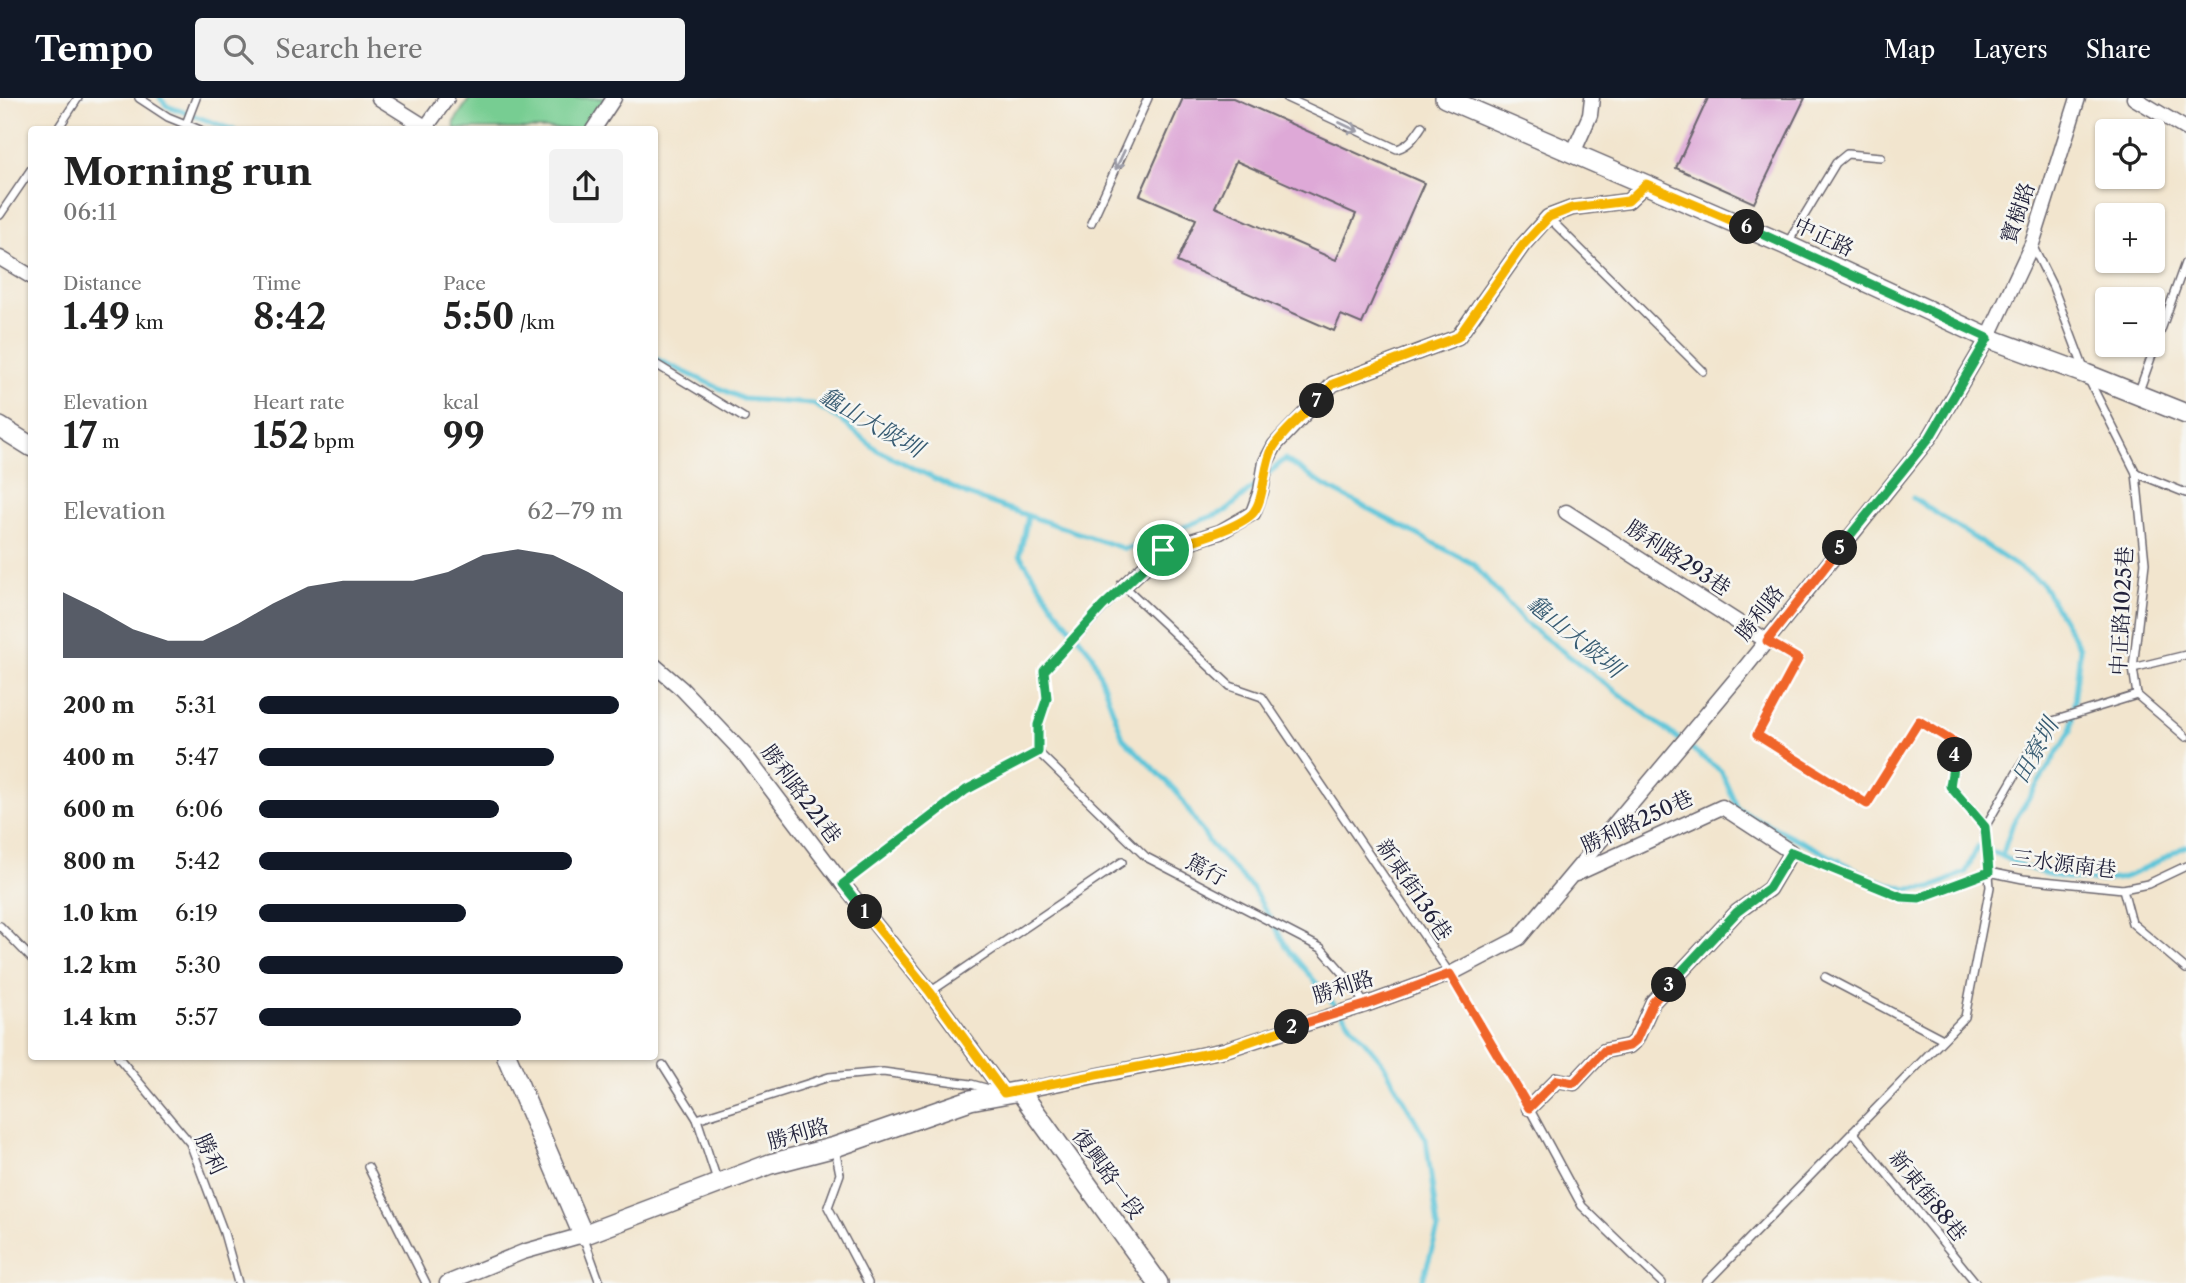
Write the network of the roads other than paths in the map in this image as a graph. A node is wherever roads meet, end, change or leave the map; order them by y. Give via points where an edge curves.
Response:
1 (78, 98) edge
2 (139, 98) edge
3 (196, 98) edge
4 (379, 98) edge
5 (447, 98) edge
6 (614, 98) edge
7 (1148, 98) edge
8 (1287, 98) edge
9 (1446, 98) edge
10 (1592, 98) edge
11 (2078, 98) edge
12 (2134, 98) edge
13 (186, 124) junction
14 (60, 126) edge
15 (191, 126) edge
16 (422, 126) edge
17 (429, 126) edge
18 (596, 126) edge
19 (1422, 126) dead end
20 (2186, 129) edge
21 (1573, 153) junction
22 (1881, 157) dead end
23 (28, 174) edge
24 (1646, 184) junction
25 (0, 215) edge
26 (1549, 217) junction
27 (1091, 223) dead end
28 (1786, 244) junction
29 (2032, 244) junction
30 (0, 258) edge
31 (2185, 263) edge
32 (28, 275) edge
33 (1988, 338) junction
34 (658, 365) edge
35 (1703, 371) dead end
36 (2086, 374) junction
37 (2138, 394) junction
38 (2186, 414) edge
39 (744, 418) dead end
40 (0, 428) edge
41 (28, 445) edge
42 (2136, 473) junction
43 (2186, 493) edge
44 (1566, 512) dead end
45 (1124, 586) junction
46 (1767, 641) junction
47 (2186, 655) edge
48 (658, 668) edge
49 (2133, 668) junction
50 (2137, 695) junction
51 (2186, 737) edge
52 (1038, 752) junction
53 (1985, 827) junction
54 (1791, 852) junction
55 (1122, 862) dead end
56 (2186, 866) edge
57 (1989, 872) junction
58 (1572, 876) junction
59 (843, 884) junction
60 (2123, 889) junction
61 (0, 926) edge
62 (28, 955) edge
63 (2186, 969) edge
64 (1450, 974) junction
65 (1825, 977) dead end
66 (930, 992) junction
67 (1365, 1005) junction
68 (1943, 1039) junction
69 (121, 1060) edge
70 (508, 1060) edge
71 (663, 1065) dead end
72 (1012, 1092) junction
73 (1529, 1108) junction
74 (697, 1119) junction
75 (1853, 1132) junction
76 (835, 1147) junction
77 (368, 1167) dead end
78 (719, 1184) junction
79 (583, 1235) junction
80 (238, 1283) edge
81 (426, 1283) edge
82 (447, 1283) edge
83 (600, 1283) edge
84 (868, 1283) edge
85 (1158, 1283) edge
86 (1662, 1283) edge
87 (1706, 1283) edge
88 (1976, 1283) edge

1 - 14 lane
2 - 13 lane
3 - 13 lane
4 - 16 street
5 - 17 street
6 - 18 street
7 -> 27 lane
8 -> 19 lane via 1397,149 1411,141
9 - 21 street, 中正路
10 - 21 street via 1590,115
11 - 29 street, 寶樹路
12 - 20 street
13 - 15 lane
21 - 24 street, 中正路
22 - 28 lane via 1847,154 1836,163
23 - 25 lane
24 - 26 street via 1628,201 1572,208
24 - 28 street, 中正路
26 - 35 lane
26 - 45 street via 1523,245 1458,337 1333,384 1275,445 1253,513 1220,532 1163,550
28 - 33 street, 中正路
29 - 33 street, 寶樹路
29 - 36 lane, 中正路1025巷
30 - 32 street
31 - 37 lane
33 - 36 street, 中正路
33 - 46 street, 勝利路 via 1930,437
34 - 39 lane
36 - 37 street, 中正路
36 - 42 lane, 中正路1025巷
37 - 38 street, 中正路
40 - 41 street
42 - 43 lane
42 - 49 lane, 中正路1025巷 via 2145,563
44 - 46 street, 勝利路293巷
45 - 52 lane via 1044,671 1047,698 1038,725
45 - 64 lane, 新東街136巷 via 1230,686 1262,697
46 - 53 lane via 1798,659 1757,735 1867,804 1919,721 1957,744 1950,786
46 - 58 street, 勝利路
47 - 49 lane
48 - 59 street, 勝利路221巷 via 745,755
49 - 50 lane, 中正路1025巷
50 - 51 lane
50 - 53 lane via 2053,721 2037,738
52 - 59 lane via 966,790
52 - 67 lane, 篤行 via 1146,857 1321,948
53 - 57 lane
54 - 57 lane via 1902,897 1919,898
54 - 58 street, 勝利路250巷 via 1722,807
54 - 73 street via 1769,888 1737,912 1653,1002 1636,1040 1604,1051 1574,1083 1557,1080
55 - 66 lane
56 - 60 lane, 三水源南巷 via 2148,884
57 - 60 lane, 三水源南巷
57 - 68 lane, 三水源南巷 via 1965,1017
58 - 64 street, 勝利路 via 1519,938
59 - 66 street, 勝利路221巷
60 - 63 lane via 2132,923
61 - 62 lane
64 - 67 street, 勝利路
64 - 73 lane, 新東街136巷
65 - 68 lane
66 - 72 street, 勝利路221巷
67 - 72 street, 勝利路 via 1225,1050
68 - 75 lane, 三水源南巷
69 - 80 lane, 勝利 via 190,1143
70 - 79 street
71 - 74 lane
72 - 74 lane via 883,1072 829,1077
72 - 76 street, 勝利路 via 970,1100
72 - 85 street, 復興路一段
73 - 86 lane, 新東街136巷 via 1583,1206
74 - 78 lane
75 - 87 lane, 三水源南巷
75 - 88 lane, 新東街88巷
76 - 78 street, 勝利路 via 770,1164
76 - 84 lane via 840,1174 828,1207
77 - 81 lane
78 - 79 street, 勝利路
79 - 82 street, 勝利路 via 523,1252
79 - 83 lane

